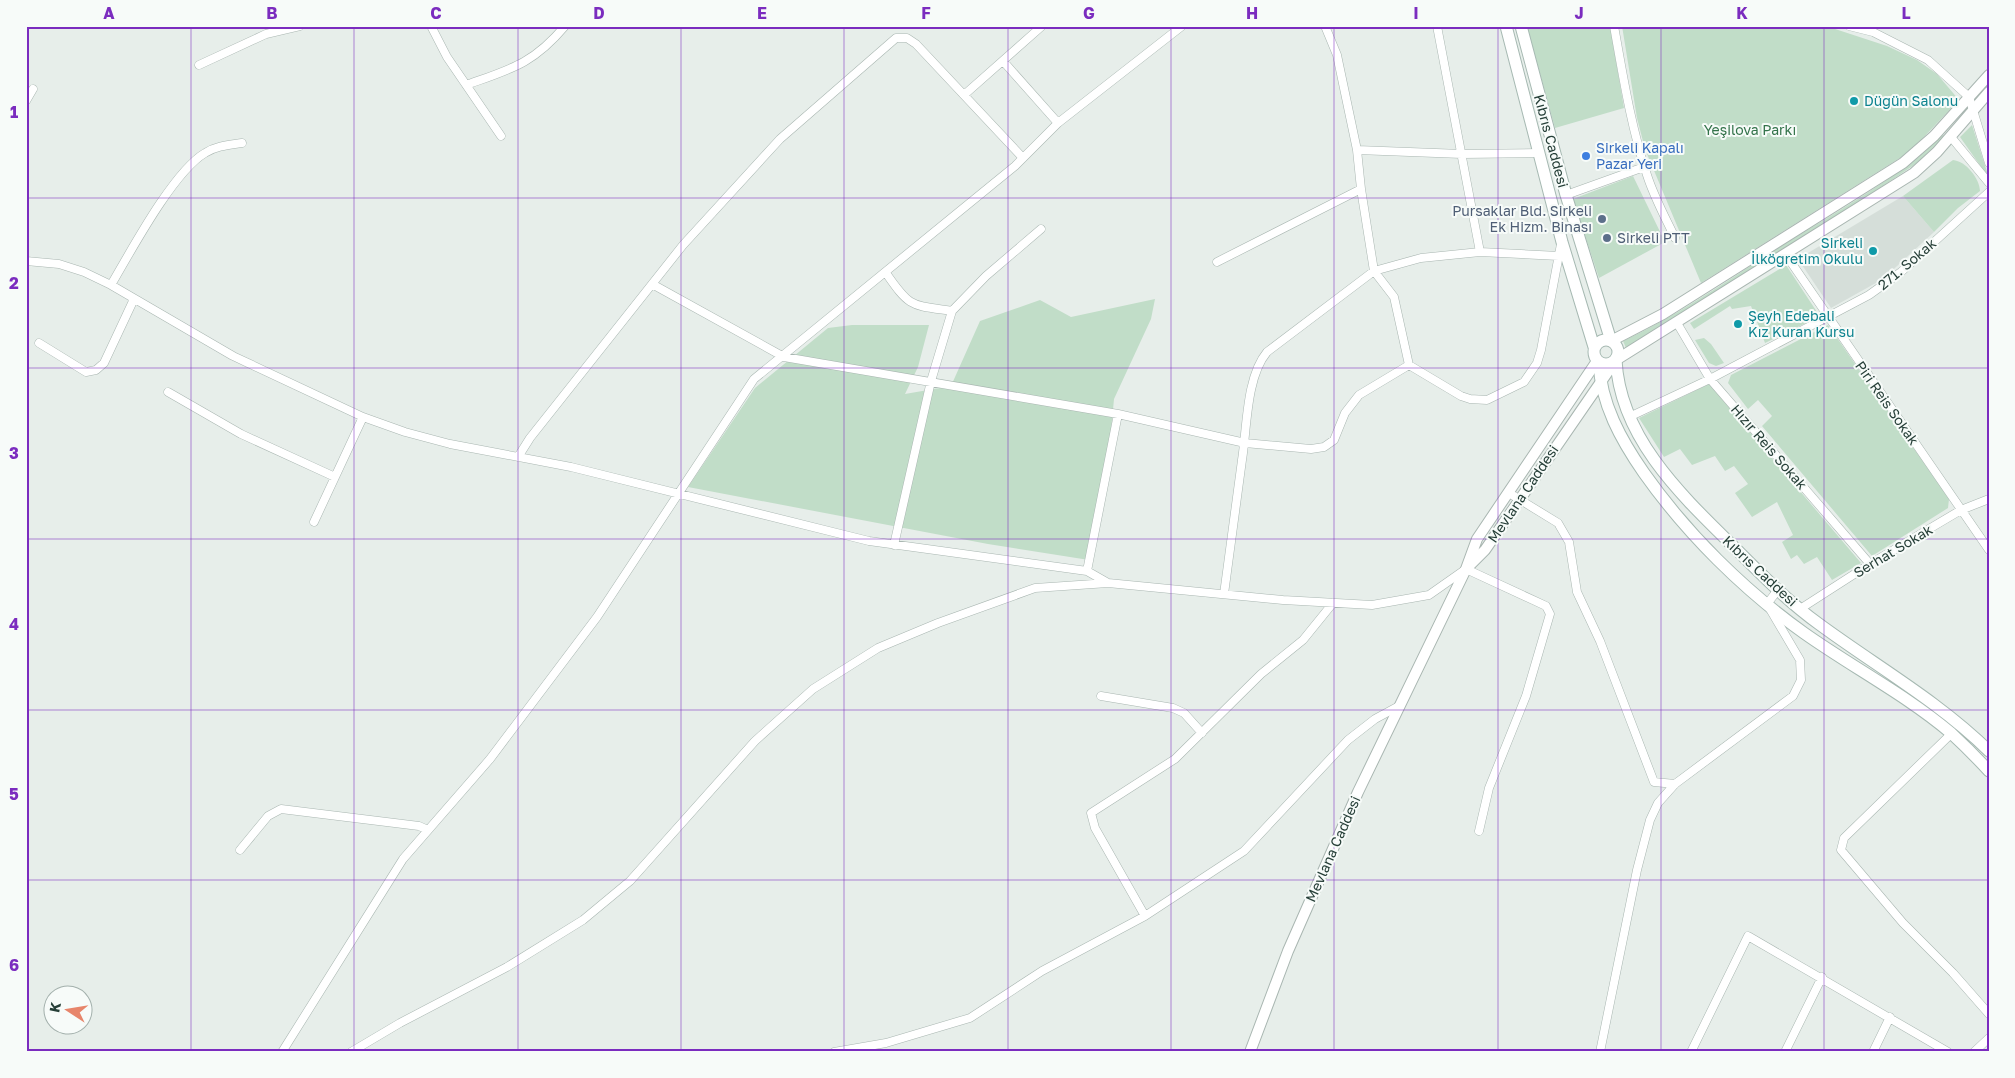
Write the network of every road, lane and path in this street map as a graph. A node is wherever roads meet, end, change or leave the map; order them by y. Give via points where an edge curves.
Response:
1 (300, 26) edge
2 (432, 26) edge
3 (565, 26) edge
4 (1042, 26) edge
5 (1182, 26) edge
6 (1325, 26) edge
7 (1437, 26) edge
8 (1506, 26) edge
9 (1521, 26) edge
10 (1614, 26) edge
11 (1849, 26) edge
12 (1866, 26) edge
13 (1873, 32) junction
14 (1002, 61) junction
15 (199, 65) dead end
16 (1989, 75) edge
17 (466, 85) junction
18 (32, 89) dead end
19 (1988, 92) edge
20 (964, 95) junction
21 (1969, 98) junction
22 (26, 101) edge
23 (1974, 111) junction
24 (1058, 123) junction
25 (501, 136) dead end
26 (1951, 137) junction
27 (242, 143) dead end
28 (1357, 150) junction
29 (1540, 153) junction
30 (1462, 154) junction
31 (1023, 158) junction
32 (1989, 163) edge
33 (1644, 167) junction
34 (1989, 183) edge
35 (1360, 189) junction
36 (1989, 192) edge
37 (1566, 195) junction
38 (1041, 229) dead end
39 (1675, 238) dead end
40 (1562, 242) junction
41 (1480, 252) junction
42 (1786, 255) junction
43 (1559, 256) junction
44 (26, 261) edge
45 (1217, 262) dead end
46 (1374, 271) junction
47 (886, 273) junction
48 (652, 284) junction
49 (111, 285) junction
50 (134, 299) junction
51 (952, 311) junction
52 (1828, 318) junction
53 (1677, 323) junction
54 (1611, 341) junction
55 (39, 344) dead end
56 (1594, 347) junction
57 (784, 356) junction
58 (1616, 360) junction
59 (1598, 362) junction
60 (1409, 365) junction
61 (1710, 379) junction
62 (932, 381) junction
63 (1600, 382) junction
64 (168, 392) dead end
65 (1118, 414) junction
66 (1629, 417) junction
67 (363, 418) junction
68 (1245, 443) junction
69 (518, 457) junction
70 (335, 477) junction
71 (1509, 493) junction
72 (679, 495) junction
73 (1521, 499) junction
74 (1989, 499) edge
75 (1961, 510) junction
76 (314, 522) dead end
77 (894, 545) junction
78 (1989, 550) edge
79 (1870, 564) junction
80 (1466, 569) junction
81 (1087, 571) junction
82 (1108, 583) junction
83 (1777, 591) junction
84 (1224, 594) junction
85 (1333, 603) junction
86 (1767, 604) junction
87 (1800, 609) junction
88 (1101, 696) dead end
89 (1399, 706) junction
90 (1202, 733) junction
91 (1951, 734) junction
92 (1989, 751) edge
93 (1989, 770) edge
94 (1675, 784) junction
95 (428, 830) junction
96 (1479, 831) dead end
97 (240, 850) dead end
98 (1145, 916) junction
99 (1822, 978) junction
100 (1989, 1014) edge
101 (1890, 1017) junction
102 (1989, 1038) edge
103 (282, 1052) edge
104 (351, 1052) edge
105 (834, 1052) edge
106 (1250, 1052) edge
107 (1600, 1052) edge
108 (1691, 1052) edge
109 (1785, 1052) edge
110 (1873, 1052) edge
111 (1948, 1052) edge
112 (1974, 1052) edge

1 - 15 street via 266,34
2 - 17 street
3 - 17 street via 548,46 522,64
4 - 14 street
5 - 24 street
6 - 28 street via 1338,55
7 - 30 street
8 - 29 main road
9 - 37 main road, Kıbrıs Caddesi
10 - 33 street
11 - 13 street
12 - 13 street
13 - 21 street via 1928,60
14 - 20 street
14 - 24 street
16 - 21 street
17 - 25 street
18 - 22 street
19 - 23 street, Mevlana Caddesi
20 - 31 street
20 - 48 street via 916,44 907,38 896,38 780,139 683,245
21 - 23 street
21 - 54 street via 1934,136 1903,163 1686,300
23 - 26 street, Mevlana Caddesi
23 - 32 street
24 - 31 street
26 - 34 street
26 - 42 street, Mevlana Caddesi via 1914,173
27 - 49 street via 217,147 193,162 153,215
28 - 30 street
28 - 35 street
29 - 30 street
29 - 40 main road
30 - 41 street
31 - 47 street
33 - 37 street
33 - 39 street
35 - 45 street
35 - 46 street
36 - 52 street, 271. Sokak via 1901,272
37 - 54 main road, Kıbrıs Caddesi
38 - 51 street via 986,276
40 - 43 street
40 - 56 main road
41 - 43 street
41 - 46 street via 1421,258
42 - 52 street, Piri Reis Sokak
42 - 53 street, Mevlana Caddesi
43 - 60 street via 1537,363 1524,382 1487,400 1470,399
44 - 49 street via 59,264
46 - 60 street via 1394,297
46 - 68 street via 1263,357 1255,377
47 - 51 street via 902,297 914,305
47 - 57 street
48 - 57 street
48 - 69 street
49 - 50 street
50 - 55 street via 104,363 96,370 86,372
50 - 67 street via 233,356
51 - 62 street
52 - 61 street, 271. Sokak
52 - 75 street, Piri Reis Sokak
53 - 58 street, Mevlana Caddesi
53 - 61 street, Hızır Reis Sokak
54 - 56 main road via 1599,342
54 - 58 main road via 1618,349
56 - 59 main road
57 - 62 street
57 - 72 street via 754,380
58 - 59 main road via 1610,364
58 - 63 street, Mevlana Caddesi
58 - 66 main road, Kıbrıs Caddesi via 1618,382
59 - 63 main road
59 - 71 street
60 - 68 street via 1359,395 1345,413 1334,440 1324,447 1311,449
61 - 66 street, 271. Sokak
61 - 79 street, Hızır Reis Sokak
62 - 65 street
62 - 77 street
63 - 73 street, Mevlana Caddesi
63 - 86 main road via 1609,412 1627,447 1661,497
64 - 70 street via 241,434
65 - 68 street
65 - 81 street
66 - 83 main road, Kıbrıs Caddesi via 1670,481
67 - 69 street via 450,444
67 - 70 street
68 - 84 street
69 - 72 street
70 - 76 street
71 - 73 street
71 - 80 street via 1477,539
72 - 77 street
72 - 95 street via 597,617 490,759
73 - 80 street, Mevlana Caddesi via 1481,555
73 - 94 street via 1558,523 1568,542 1576,592 1600,642 1654,782
74 - 75 street, Serhat Sokak
75 - 78 street, Piri Reis Sokak
75 - 79 street, Serhat Sokak
77 - 81 street
79 - 87 street, Serhat Sokak
80 - 85 street via 1429,595 1372,605
80 - 89 street, Mevlana Caddesi
80 - 96 street via 1546,606 1550,614 1526,696 1489,788
81 - 82 street
82 - 84 street
82 - 104 street via 1035,588 878,648 813,689 755,742 630,881 583,920 507,968
83 - 86 street
83 - 87 main road, Kıbrıs Caddesi
84 - 85 street
85 - 90 street via 1303,640 1261,674
86 - 91 main road
86 - 94 street via 1800,660 1801,680 1793,696
87 - 92 main road, Kıbrıs Caddesi via 1950,715
88 - 90 street via 1173,708 1184,713
89 - 98 street via 1348,740 1244,851
89 - 106 street, Mevlana Caddesi via 1288,951
90 - 98 street via 1175,759 1091,813 1095,828
91 - 93 main road
91 - 100 street via 1844,838 1841,850 1903,923
94 - 107 street via 1658,803 1650,820
95 - 97 street via 419,826 281,810 268,816
95 - 103 street via 403,859
98 - 105 street via 1042,970 970,1018 886,1043
99 - 101 street
99 - 108 street via 1748,936
99 - 109 street
101 - 110 street
101 - 111 street
102 - 112 street

